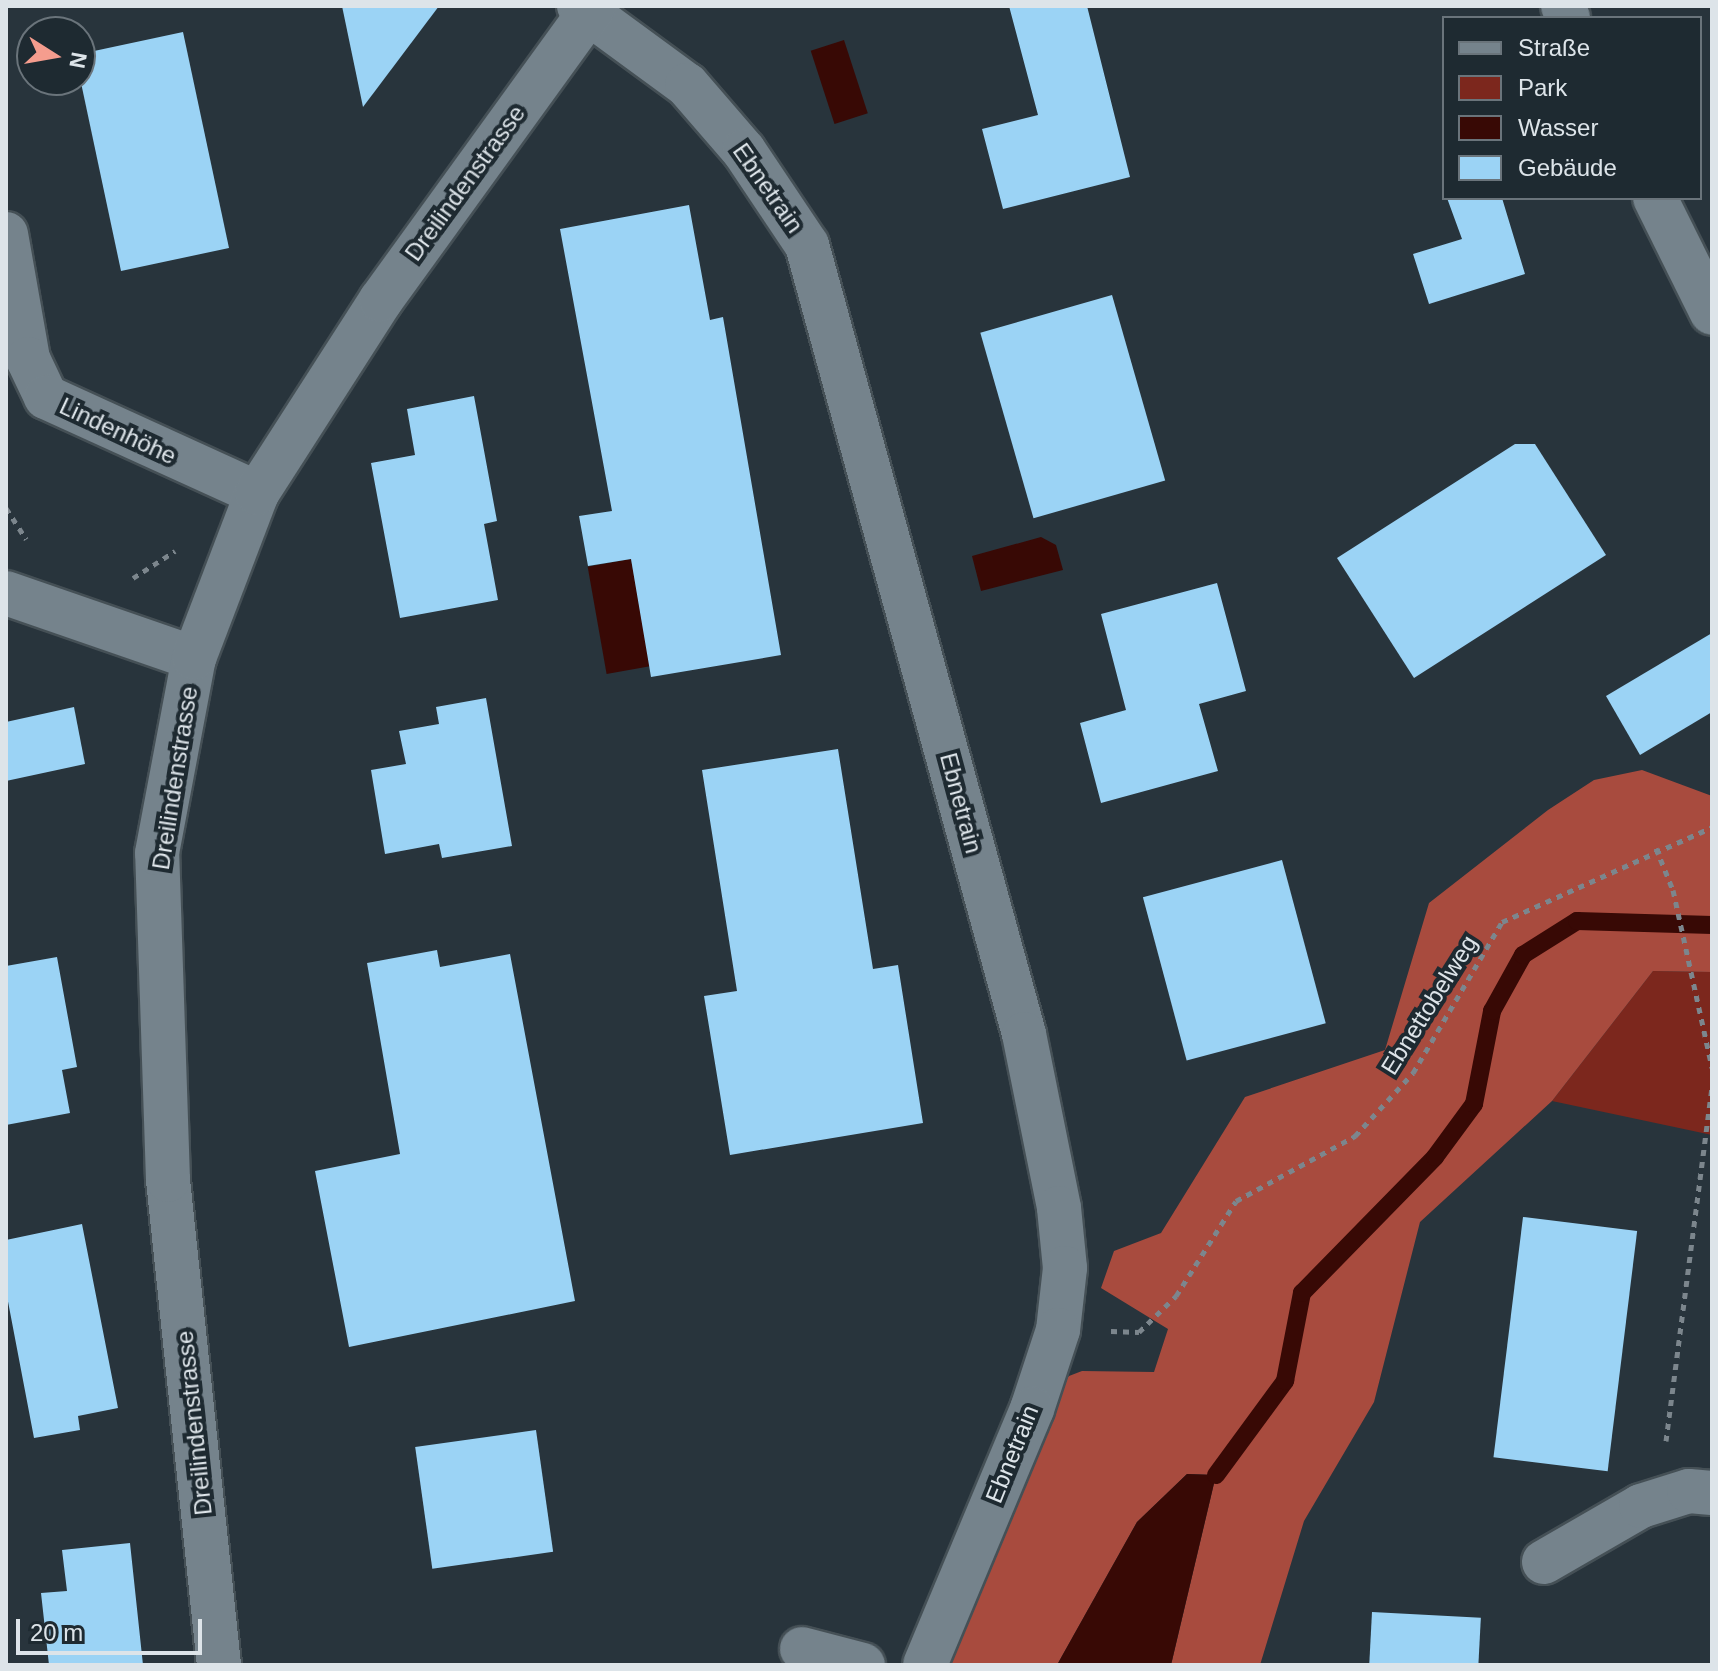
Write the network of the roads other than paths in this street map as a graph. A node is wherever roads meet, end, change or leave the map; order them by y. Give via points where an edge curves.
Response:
1 (587, 9) edge
2 (1656, 200) edge
3 (6, 234) edge
4 (1712, 313) edge
5 (26, 396) edge
6 (257, 493) junction
7 (6, 593) edge
8 (194, 658) junction
9 (1712, 1493) edge
10 (1544, 1562) dead end
11 (802, 1649) dead end
12 (219, 1665) edge
13 (863, 1665) edge
14 (925, 1665) edge

1 - 6 street, Dreilindenstrasse via 381,300
1 - 14 street, Ebnetrain via 687,85 744,151 807,245 1024,1034 1059,1208 1065,1268 1058,1330 1032,1409
2 - 4 street
3 - 5 street, Lindenhöhe via 28,359
5 - 6 street, Lindenhöhe
6 - 8 street, Dreilindenstrasse
7 - 8 street
8 - 12 street, Dreilindenstrasse via 157,853 168,1180
9 - 10 street via 1689,1491 1641,1506
11 - 13 street

